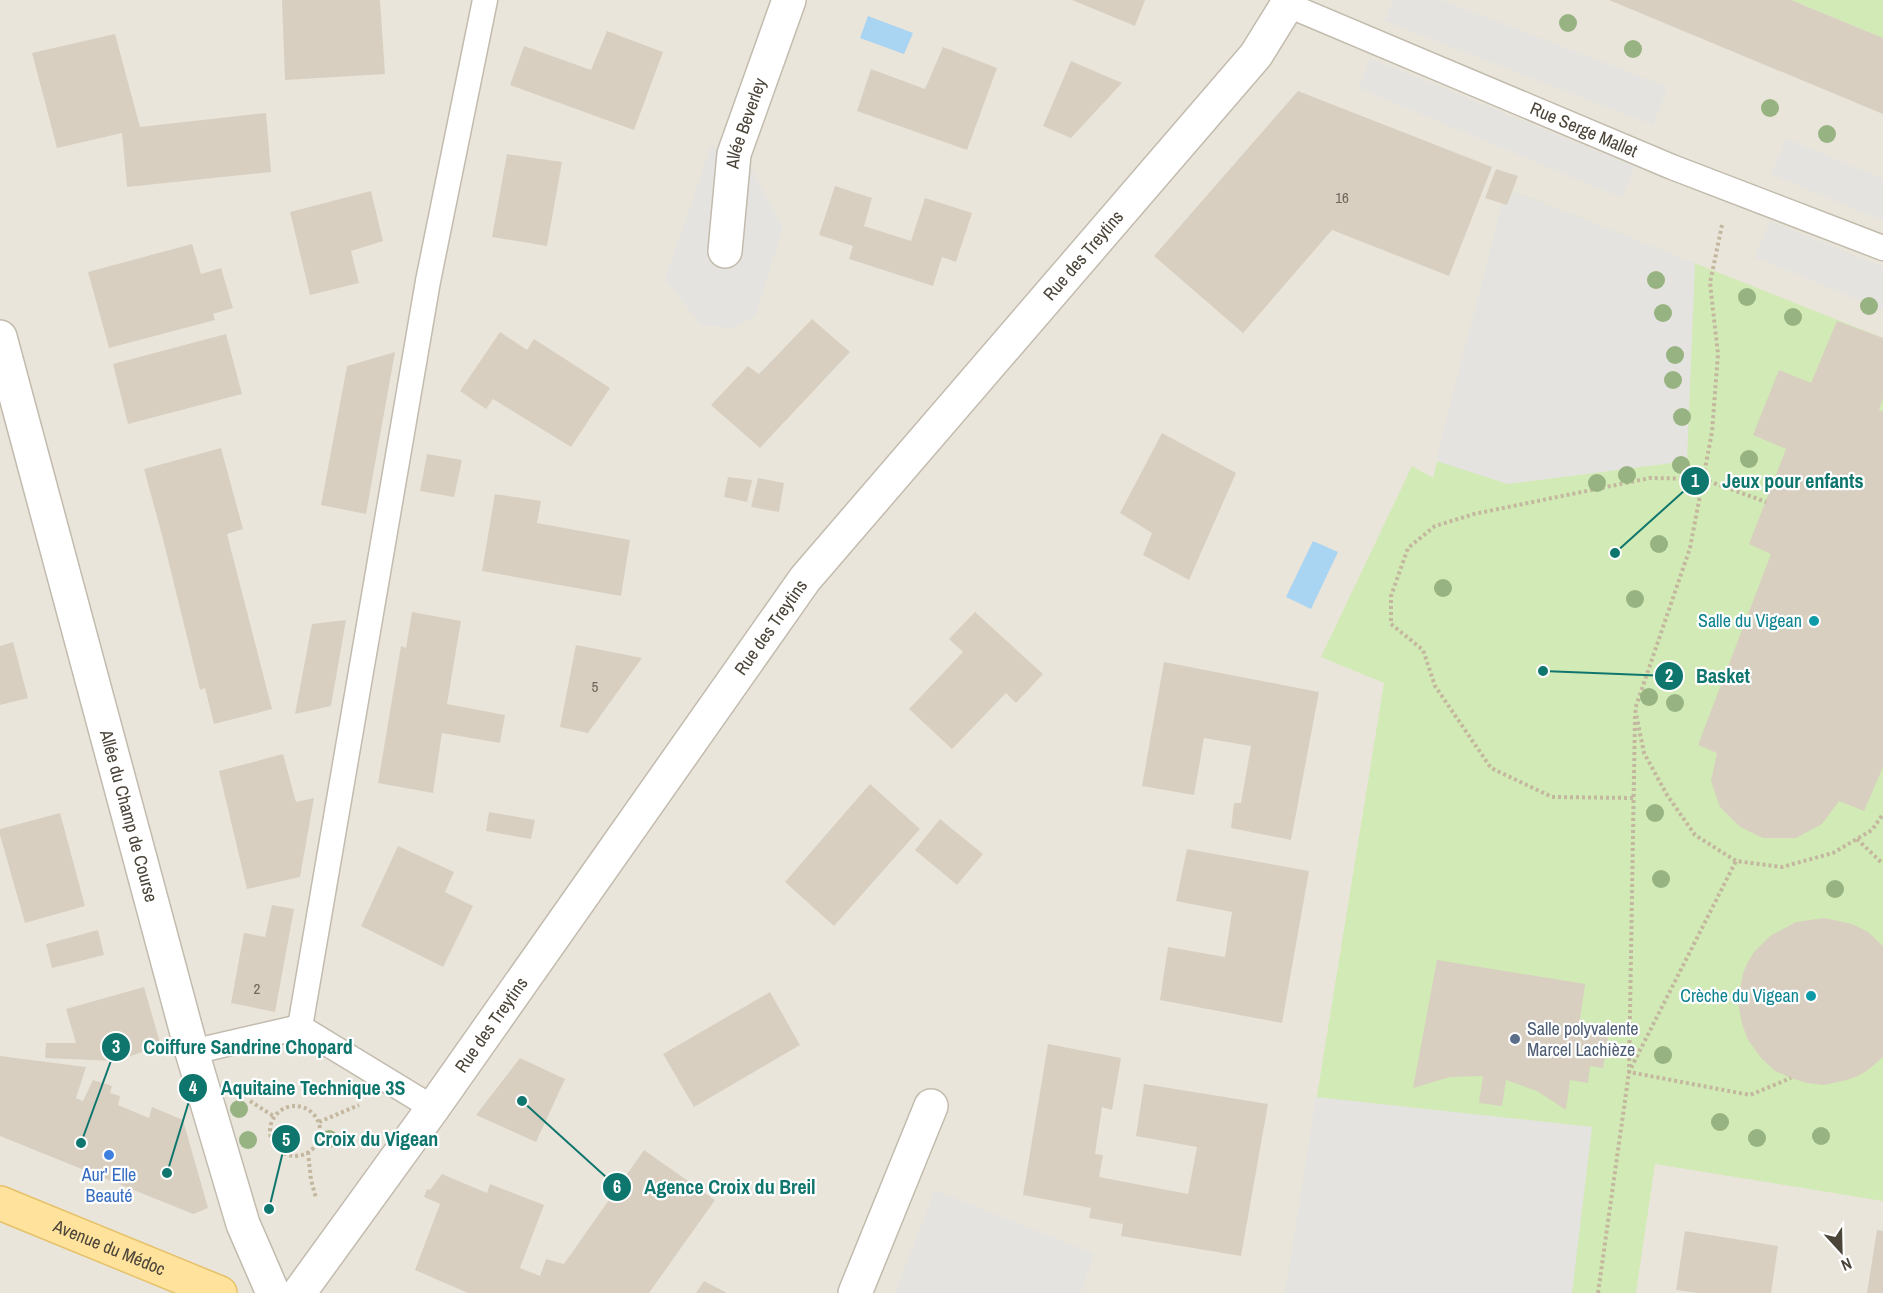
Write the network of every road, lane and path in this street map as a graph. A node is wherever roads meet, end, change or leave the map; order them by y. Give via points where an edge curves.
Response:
1 (485, 0) edge
2 (789, 0) edge
3 (1289, 3) edge
4 (1730, 190) junction
5 (1883, 248) edge
6 (725, 251) dead end
7 (0, 337) edge
8 (1703, 479) junction
9 (1766, 502) dead end
10 (1635, 709) junction
11 (1633, 798) junction
12 (1883, 814) edge
13 (1857, 839) junction
14 (1736, 861) junction
15 (1883, 864) edge
16 (300, 1027) junction
17 (192, 1052) junction
18 (1629, 1072) junction
19 (1791, 1078) dead end
20 (930, 1106) dead end
21 (433, 1108) junction
22 (292, 1156) joint
23 (0, 1203) edge
24 (220, 1293) edge
25 (273, 1293) edge
26 (299, 1293) edge
27 (855, 1293) edge
28 (1598, 1293) edge

1 - 16 lane via 428,281
2 - 6 street, Allée Beverley via 734,154
3 - 4 lane, Rue Serge Mallet
3 - 21 street, Rue des Treytins via 1256,55 805,579
4 - 5 lane, Rue Serge Mallet
4 - 8 path via 1710,283 1718,354 1712,432
7 - 17 street, Allée du Champ de Course
8 - 9 path
8 - 10 path via 1690,548
8 - 11 path via 1650,478 1474,514 1435,526 1408,548 1391,596 1391,624 1423,650 1435,686 1491,768 1552,797
10 - 11 path
10 - 14 path via 1644,753 1667,795 1695,835
11 - 18 path
12 - 13 path via 1872,830
13 - 14 path via 1833,853 1782,867
13 - 15 path
14 - 18 path
16 - 17 lane
16 - 21 lane
17 - 25 street, Allée du Champ de Course via 243,1224
18 - 19 path via 1749,1095
18 - 28 path
20 - 27 street
21 - 26 street, Rue des Treytins
22 - 22 path via 277,1148 270,1132 274,1117 294,1106 315,1115 320,1130 315,1146
23 - 24 main road, Avenue du Médoc

